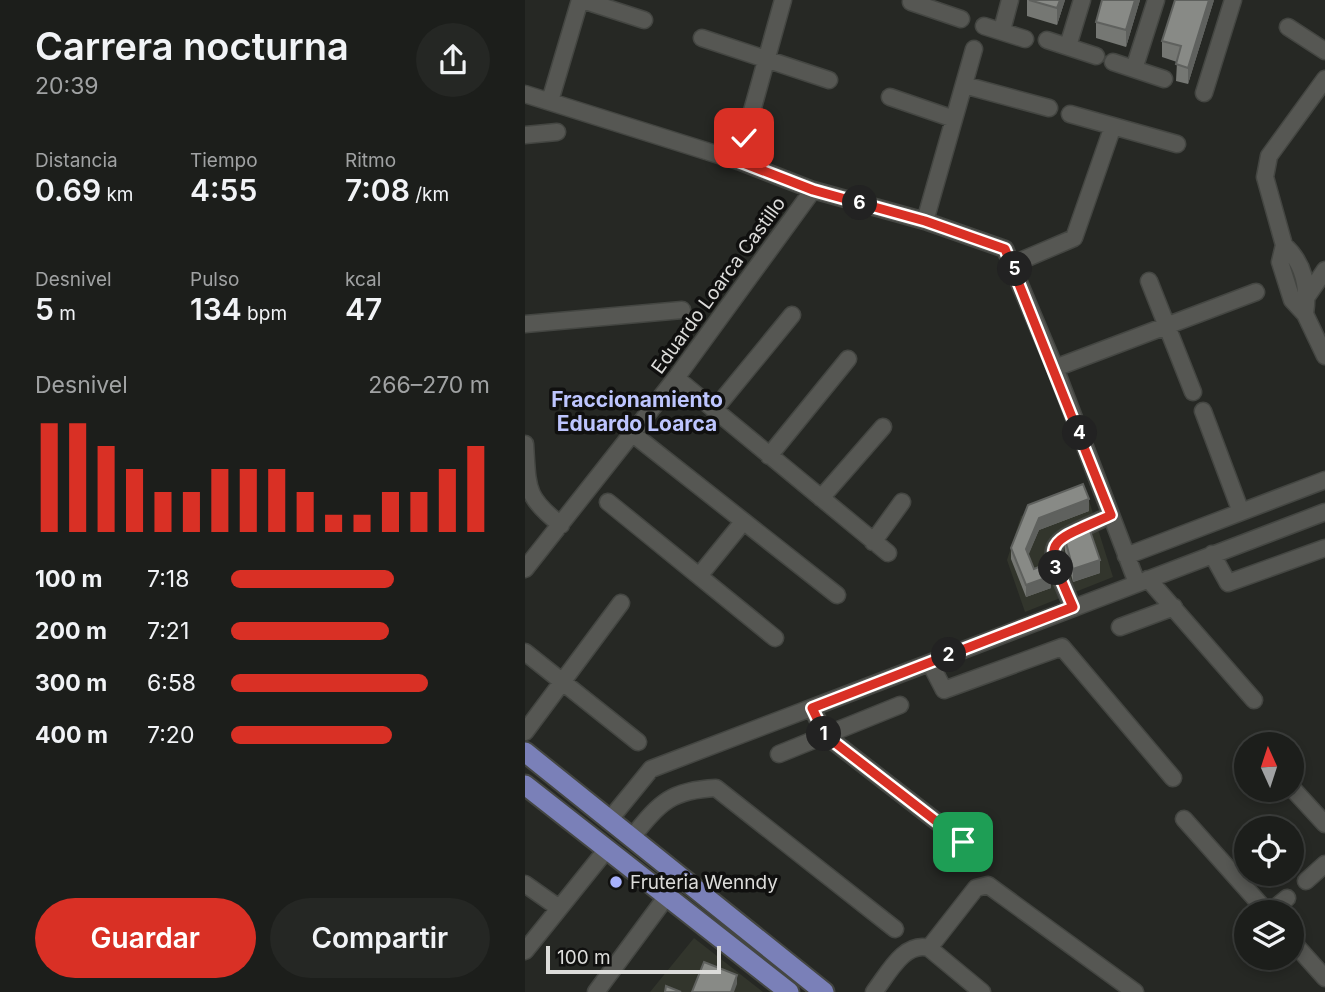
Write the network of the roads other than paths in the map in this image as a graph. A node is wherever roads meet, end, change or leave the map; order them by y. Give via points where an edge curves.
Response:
1 (581, 0) edge
2 (783, 0) edge
3 (1010, 0) edge
4 (1082, 0) edge
5 (1156, 0) edge
6 (1233, 0) edge
7 (911, 2) dead end
8 (941, 6) edge
9 (961, 19) dead end
10 (644, 20) dead end
11 (984, 26) dead end
12 (1289, 27) dead end
13 (1002, 30) junction
14 (702, 38) dead end
15 (1025, 39) dead end
16 (1047, 40) dead end
17 (1068, 46) junction
18 (974, 49) dead end
19 (1325, 51) edge
20 (1096, 56) dead end
21 (767, 60) junction
22 (1113, 62) dead end
23 (1134, 69) junction
24 (1164, 79) dead end
25 (1325, 79) edge
26 (829, 80) dead end
27 (964, 85) junction
28 (1204, 93) dead end
29 (525, 94) edge
30 (890, 97) dead end
31 (550, 102) junction
32 (1049, 108) dead end
33 (1070, 114) dead end
34 (954, 119) junction
35 (1113, 126) junction
36 (557, 132) dead end
37 (525, 135) edge
38 (1177, 144) dead end
39 (738, 161) junction
40 (813, 190) junction
41 (925, 221) junction
42 (1284, 245) junction
43 (1013, 264) junction
44 (1325, 270) edge
45 (1149, 281) dead end
46 (1256, 292) dead end
47 (1308, 295) junction
48 (1292, 300) junction
49 (682, 310) dead end
50 (1305, 314) junction
51 (792, 315) dead end
52 (525, 324) edge
53 (1166, 325) junction
54 (1325, 356) edge
55 (848, 359) dead end
56 (1055, 368) junction
57 (676, 378) junction
58 (1193, 392) dead end
59 (714, 410) junction
60 (1203, 411) dead end
61 (883, 427) dead end
62 (633, 434) junction
63 (525, 444) edge
64 (769, 456) junction
65 (1325, 480) edge
66 (821, 498) junction
67 (608, 502) dead end
68 (902, 502) dead end
69 (1241, 512) junction
70 (1325, 512) edge
71 (1111, 515) junction
72 (744, 522) junction
73 (561, 525) junction
74 (873, 542) junction
75 (1325, 548) edge
76 (888, 553) dead end
77 (1212, 554) junction
78 (1126, 556) junction
79 (525, 569) edge
80 (699, 576) junction
81 (1143, 581) junction
82 (837, 595) dead end
83 (621, 603) dead end
84 (1073, 607) junction
85 (1174, 607) junction
86 (1119, 627) dead end
87 (775, 638) dead end
88 (525, 652) edge
89 (930, 663) junction
90 (562, 684) junction
91 (1254, 700) dead end
92 (900, 705) dead end
93 (812, 708) junction
94 (525, 732) edge
95 (825, 735) junction
96 (638, 742) dead end
97 (525, 752) edge
98 (779, 754) dead end
99 (1173, 778) dead end
100 (525, 785) edge
101 (1304, 801) edge
102 (611, 818) junction
103 (1184, 819) dead end
104 (1325, 824) edge
105 (633, 836) junction
106 (963, 842) dead end
107 (607, 849) junction
108 (1325, 864) edge
109 (1306, 881) dead end
110 (525, 884) edge
111 (667, 895) junction
112 (1287, 898) dead end
113 (1257, 900) edge
114 (1284, 900) edge
115 (559, 908) junction
116 (895, 929) dead end
117 (929, 948) junction
118 (525, 951) edge
119 (1304, 955) edge
120 (794, 969) junction
121 (1325, 978) edge
122 (785, 989) edge
123 (596, 992) edge
124 (824, 992) edge
125 (874, 992) edge
126 (982, 992) edge
127 (1135, 992) edge

1 - 10 street
1 - 31 street
2 - 21 street
3 - 13 street
4 - 17 street
5 - 23 street
6 - 28 street
7 - 8 street
8 - 9 street
11 - 13 street
12 - 19 street
13 - 15 street
14 - 21 street
16 - 17 street
17 - 20 street
18 - 27 street
21 - 26 street
21 - 39 street
22 - 23 street
23 - 24 street
25 - 42 street via 1269,156 1265,177
27 - 32 street
27 - 34 street
29 - 31 street
30 - 34 street
31 - 39 street
33 - 35 street
34 - 41 street
35 - 38 street
35 - 43 street via 1074,238
36 - 37 street
39 - 40 street
40 - 41 street
40 - 57 street, Eduardo Loarca Castillo
41 - 43 street via 1005,249
42 - 47 street via 1299,258
42 - 48 street via 1280,262
43 - 56 street
44 - 47 street
45 - 53 street
46 - 53 street
47 - 48 street
47 - 50 street
48 - 50 street
49 - 52 street
50 - 54 street
51 - 59 street
53 - 56 street
53 - 58 street
55 - 64 street
56 - 71 street
57 - 59 street
57 - 62 street, Eduardo Loarca Castillo
59 - 64 street
60 - 69 street
61 - 66 street
62 - 72 street
62 - 73 street, Eduardo Loarca Castillo
63 - 73 street via 528,489 534,504
64 - 66 street
65 - 69 street
66 - 74 street
67 - 80 street
68 - 74 street
69 - 78 street
70 - 77 street
71 - 78 street
71 - 84 street via 1062,537 1053,547 1053,562
72 - 80 street
72 - 82 street
73 - 79 street, Eduardo Loarca Castillo
74 - 76 street
75 - 77 street via 1231,583 1224,580
77 - 81 street
78 - 81 street
80 - 87 street
81 - 84 street
81 - 85 street
83 - 90 street
84 - 89 street
85 - 86 street
85 - 91 street
88 - 90 street
89 - 93 street
89 - 99 street via 944,690 1062,647
90 - 94 street
90 - 96 street
92 - 95 street
93 - 95 street
93 - 102 street via 651,769
95 - 98 street
95 - 106 street
97 - 102 main road
100 - 107 main road
101 - 104 street
102 - 105 main road
103 - 113 street
105 - 116 street via 663,801 692,789 716,788
105 - 120 main road
107 - 111 main road
107 - 115 street
108 - 109 street
110 - 115 street
111 - 122 main road
111 - 123 street
112 - 114 street
115 - 118 street
117 - 125 street via 909,948
117 - 126 street
117 - 127 street via 976,888 988,884
119 - 121 street
120 - 122 street
120 - 124 main road

